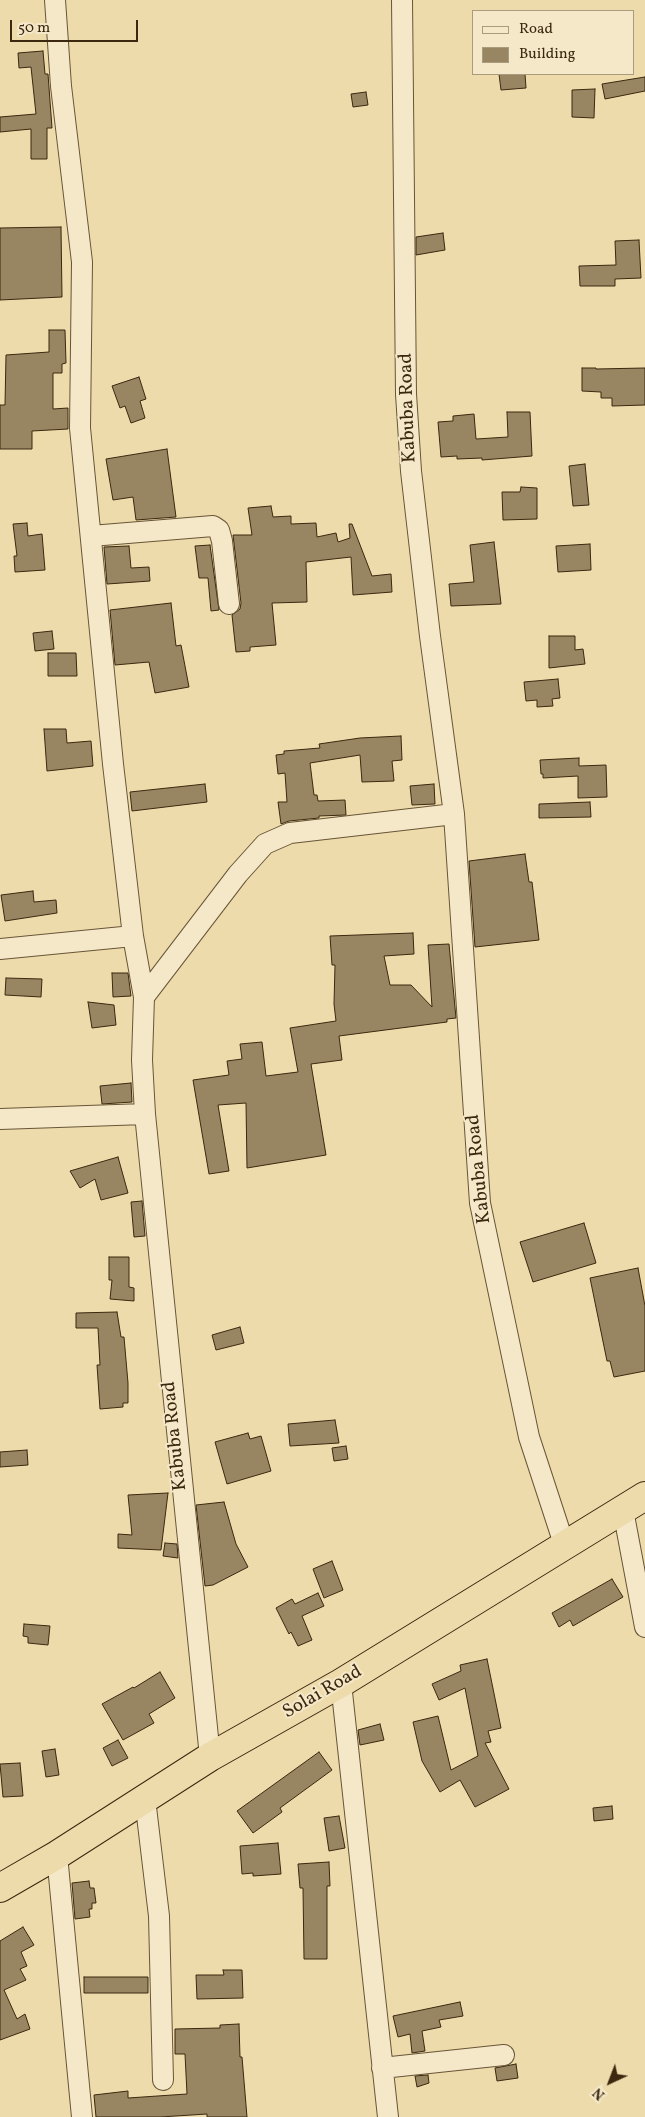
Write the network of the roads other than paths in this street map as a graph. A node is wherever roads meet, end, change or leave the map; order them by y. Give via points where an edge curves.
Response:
1 (55, 0) edge
2 (402, 0) edge
3 (91, 536) junction
4 (229, 604) dead end
5 (454, 814) junction
6 (133, 936) junction
7 (0, 949) edge
8 (144, 997) junction
9 (144, 1114) junction
10 (0, 1119) edge
11 (634, 1503) edge
12 (564, 1544) junction
13 (645, 1628) edge
14 (341, 1683) junction
15 (210, 1757) junction
16 (145, 1799) junction
17 (57, 1855) junction
18 (0, 1888) edge
19 (504, 2055) dead end
20 (382, 2068) junction
21 (163, 2080) dead end
22 (82, 2117) edge
23 (388, 2117) edge

1 - 3 street, Kabuba Road via 61,86 82,262 80,428
2 - 5 street, Kabuba Road via 406,394 422,568
3 - 4 street via 213,526 219,530 222,541
3 - 6 street, Kabuba Road
5 - 8 street via 290,833 265,844 238,874
5 - 12 street, Kabuba Road via 480,1203 530,1437
6 - 7 street
6 - 8 street, Kabuba Road
8 - 9 street, Kabuba Road
9 - 10 street
9 - 15 street, Kabuba Road
11 - 12 highway, Solai Road
11 - 13 street
12 - 14 highway, Solai Road
14 - 15 highway, Solai Road
14 - 20 street
15 - 16 highway, Solai Road
16 - 17 highway, Solai Road
16 - 21 street via 159,1916
17 - 18 highway, Solai Road
17 - 22 street
19 - 20 street
20 - 23 street

